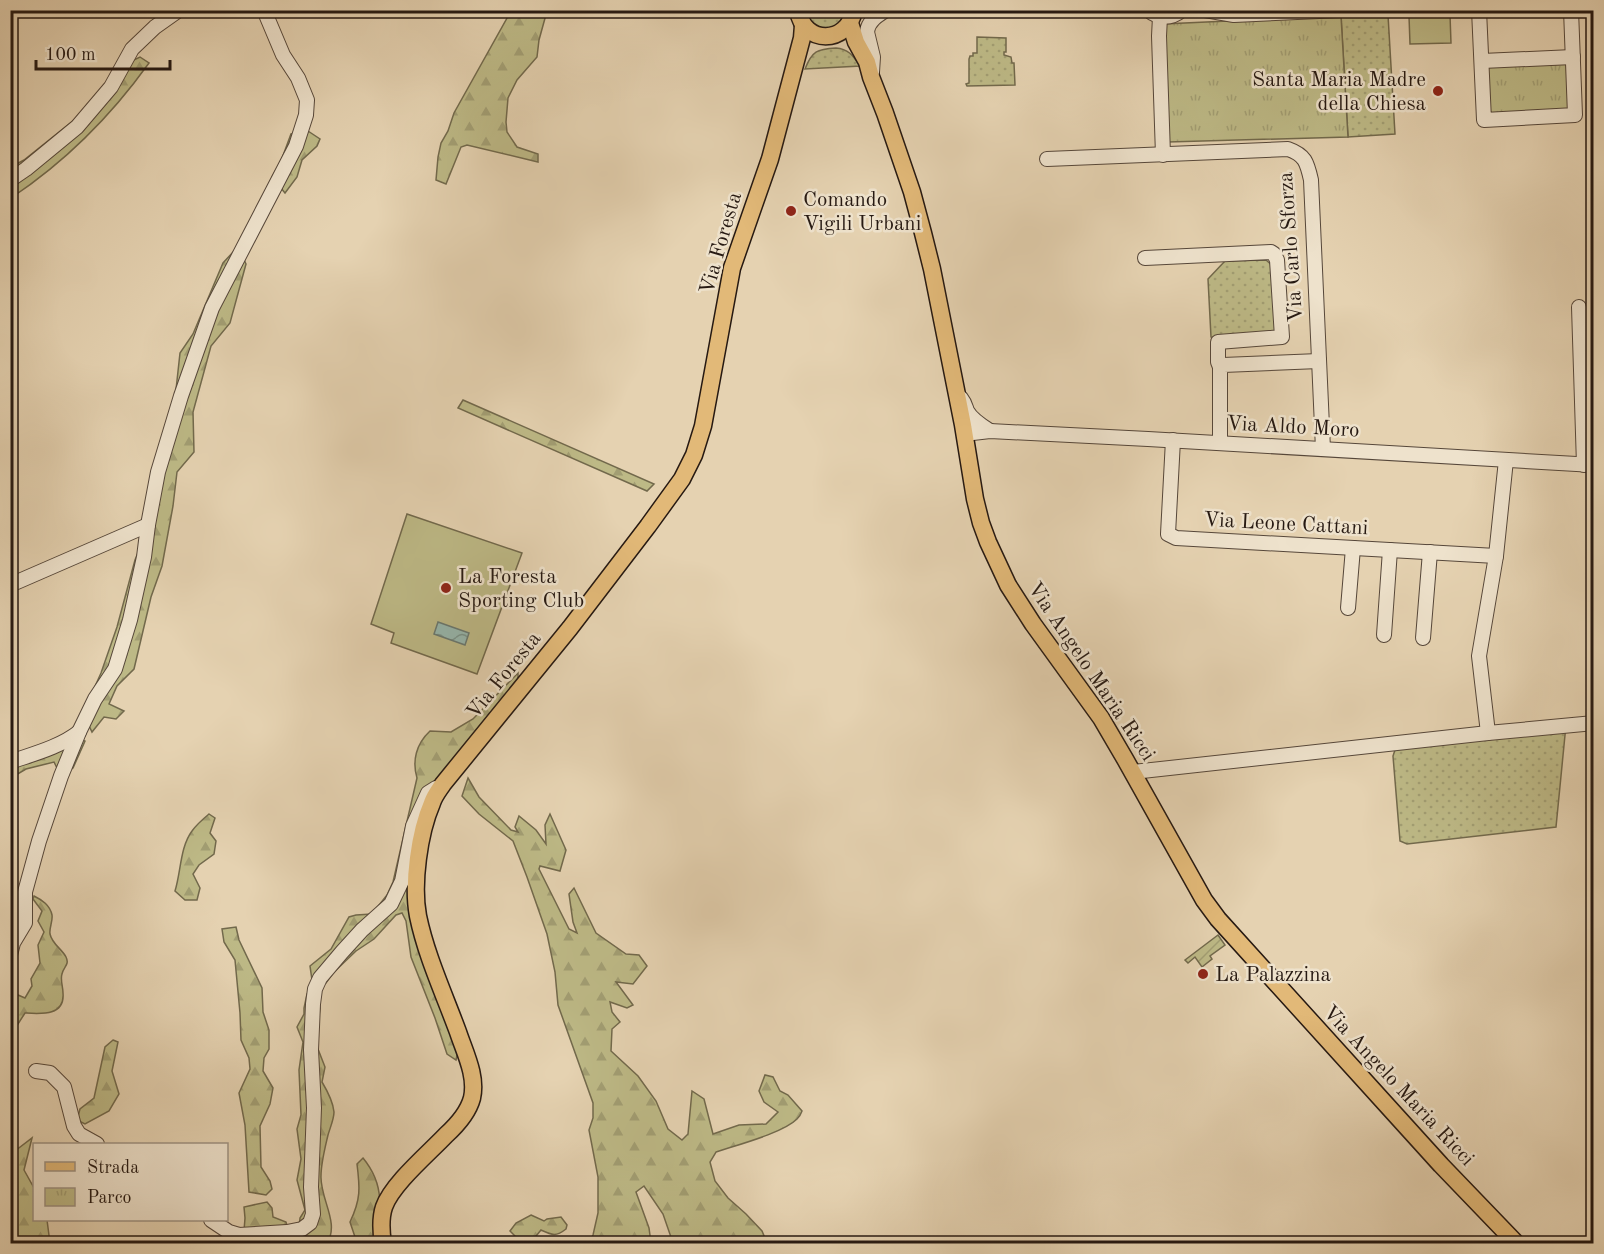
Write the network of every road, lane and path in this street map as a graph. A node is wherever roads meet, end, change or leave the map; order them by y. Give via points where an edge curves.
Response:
1 (179, 10) edge
2 (264, 10) edge
3 (876, 10) edge
4 (886, 10) edge
5 (1182, 10) edge
6 (1341, 10) edge
7 (1479, 10) edge
8 (1572, 10) edge
9 (1208, 11) edge
10 (1159, 15) edge
11 (852, 17) edge
12 (801, 18) edge
13 (830, 36) junction
14 (1573, 57) junction
15 (1482, 61) junction
16 (871, 77) junction
17 (788, 88) junction
18 (1163, 155) junction
19 (1047, 159) dead end
20 (10, 180) edge
21 (1145, 258) dead end
22 (1579, 307) dead end
23 (1319, 361) junction
24 (1220, 367) junction
25 (957, 394) junction
26 (990, 431) junction
27 (964, 434) junction
28 (1173, 440) junction
29 (1220, 443) junction
30 (1323, 449) junction
31 (1506, 460) junction
32 (1589, 465) edge
33 (148, 525) junction
34 (1353, 548) junction
35 (1390, 550) junction
36 (1430, 552) junction
37 (1496, 556) junction
38 (10, 585) edge
39 (1348, 608) dead end
40 (1384, 635) dead end
41 (1423, 638) dead end
42 (1593, 723) edge
43 (79, 732) junction
44 (1488, 733) junction
45 (10, 762) edge
46 (1132, 772) junction
47 (443, 784) junction
48 (10, 955) edge
49 (36, 1071) dead end
50 (94, 1143) edge
51 (212, 1221) edge
52 (383, 1244) edge
53 (1517, 1244) edge

1 - 20 street via 132,49 111,87 77,127
2 - 33 street via 307,100 306,115 296,146 212,308 161,461
3 - 11 street
4 - 16 street, Via Angelo Maria Ricci via 867,27 873,57
5 - 10 street via 1177,15
6 - 9 street via 1234,15
7 - 15 street
8 - 14 street
10 - 18 street
11 - 13 main road via 842,32
11 - 16 main road, Via Angelo Maria Ricci via 856,42
12 - 13 main road, Via Angelo Maria Ricci via 813,33
12 - 17 main road, Via Foresta via 802,38
13 - 16 main road, Via Angelo Maria Ricci via 852,48
13 - 17 main road via 808,50
14 - 15 street
14 - 15 street via 1575,115 1484,120
16 - 25 main road, Via Angelo Maria Ricci via 912,192
17 - 47 main road, Via Foresta via 770,159 732,268 703,426 694,455 655,517
18 - 19 street, Via Carlo Sforza
18 - 23 street, Via Carlo Sforza via 1288,149 1304,158 1311,180
21 - 24 street via 1274,254 1282,337 1218,342
22 - 32 street
23 - 24 street
23 - 30 street, Via Carlo Sforza
24 - 29 street
25 - 26 street via 971,417
25 - 27 main road, Via Angelo Maria Ricci
26 - 27 street, Via Aldo Moro
26 - 28 street, Via Aldo Moro
27 - 46 main road, Via Angelo Maria Ricci via 981,523 1008,585 1101,718
28 - 29 street, Via Aldo Moro
28 - 34 street, Via Leone Cattani via 1168,534 1176,538
29 - 30 street, Via Aldo Moro
30 - 31 street, Via Aldo Moro
31 - 32 street, Via Aldo Moro
31 - 37 street
33 - 38 street
33 - 43 street via 130,620 114,669
34 - 35 street, Via Leone Cattani
34 - 39 street
35 - 36 street, Via Leone Cattani
35 - 40 street
36 - 37 street, Via Leone Cattani
36 - 41 street
37 - 44 street via 1479,656
42 - 44 street
43 - 45 street via 41,752
43 - 48 street via 39,841 25,892 25,923
44 - 46 street
46 - 53 main road, Via Angelo Maria Ricci via 1218,919
47 - 51 street via 428,793 420,807 402,881 391,904 342,952 315,989 310,1223 286,1232 239,1235
47 - 52 main road, Via Foresta via 426,820 415,891 425,944 469,1064 473,1096 456,1126 390,1196 381,1218
49 - 50 street via 50,1073 64,1087 74,1126

